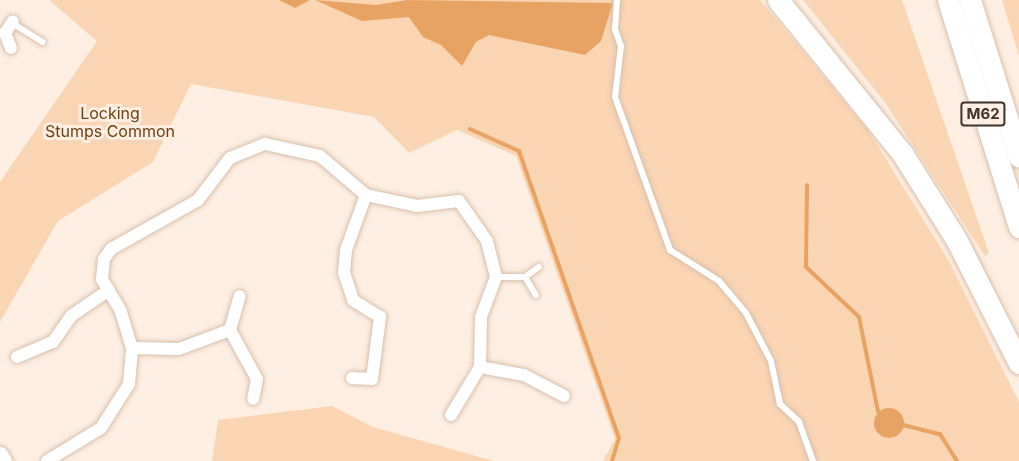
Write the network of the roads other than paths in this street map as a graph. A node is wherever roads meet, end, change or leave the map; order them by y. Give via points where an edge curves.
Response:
1 (619, 0) edge
2 (778, 0) edge
3 (948, 0) edge
4 (970, 0) edge
5 (8, 27) edge
6 (42, 42) dead end
7 (11, 48) dead end
8 (1019, 156) edge
9 (366, 195) junction
10 (1019, 227) edge
11 (539, 267) dead end
12 (496, 277) junction
13 (525, 277) junction
14 (109, 290) junction
15 (536, 294) dead end
16 (240, 296) dead end
17 (230, 330) junction
18 (132, 348) junction
19 (17, 357) dead end
20 (1019, 363) edge
21 (480, 367) junction
22 (352, 378) dead end
23 (564, 396) dead end
24 (253, 399) dead end
25 (451, 415) dead end
26 (0, 454) edge
27 (4, 461) edge
28 (47, 461) edge
29 (813, 461) edge

1 - 29 lane via 621,46 615,97 670,250 719,280 746,313 771,361 780,404 799,422
2 - 20 highway via 902,153 956,239
3 - 10 highway, M62
4 - 8 highway, M62
5 - 6 lane
5 - 7 street
9 - 12 street via 417,206 459,201 487,242
9 - 14 street via 320,156 265,144 230,158 198,200 111,249 102,269
9 - 22 street via 346,250 344,273 353,300 380,317 372,379
11 - 13 lane
12 - 13 lane
12 - 21 street via 482,317
13 - 15 lane
14 - 18 street
14 - 19 street via 71,316 53,342
16 - 17 street
17 - 18 street via 179,349
17 - 24 street via 257,379
18 - 28 street via 129,384 114,414 85,440
21 - 23 street via 524,375
21 - 25 street
26 - 27 street

